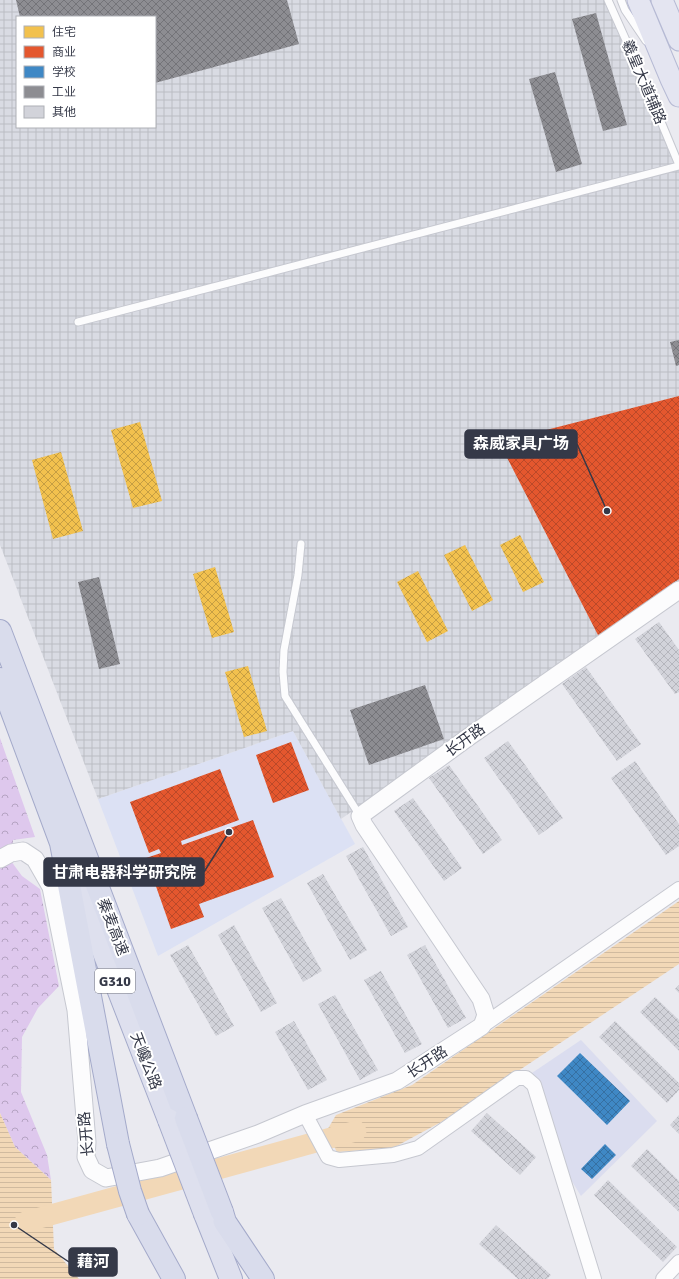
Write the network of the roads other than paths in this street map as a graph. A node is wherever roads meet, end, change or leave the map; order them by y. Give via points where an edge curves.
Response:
1 (608, 0) edge
2 (621, 0) edge
3 (638, 0) edge
4 (662, 0) edge
5 (679, 40) edge
6 (675, 88) edge
7 (679, 165) edge
8 (78, 322) dead end
9 (302, 544) dead end
10 (679, 590) edge
11 (0, 631) edge
12 (0, 679) edge
13 (360, 816) junction
14 (61, 843) junction
15 (6, 856) edge
16 (679, 889) edge
17 (482, 1026) junction
18 (305, 1114) junction
19 (223, 1217) junction
20 (679, 1262) edge
21 (174, 1279) edge
22 (231, 1279) edge
23 (245, 1279) edge
24 (263, 1279) edge
25 (594, 1279) edge
26 (663, 1279) edge

1 - 7 lane, 羲皇大道辅路
2 - 6 lane
3 - 6 main road
4 - 5 main road
7 - 8 lane
9 - 13 lane via 284,650 285,696
10 - 13 street, 长开路
11 - 19 highway, 秦麦高速 / G310, bridge
12 - 14 highway, G310
13 - 17 street via 481,999 486,1015
14 - 21 highway, bridge via 118,1144 130,1191 138,1214
14 - 22 highway, 天巉公路 / G310, bridge
15 - 18 street, 长开路 via 23,851 35,859 51,887 76,1010 86,1156 92,1170 106,1178 160,1168 258,1134
16 - 17 street
17 - 18 street, 长开路 via 398,1081
18 - 25 street via 328,1158 339,1160 393,1155 418,1148 517,1078 526,1078 534,1085
19 - 23 highway, G310
19 - 24 highway, 秦麦高速
20 - 26 street

